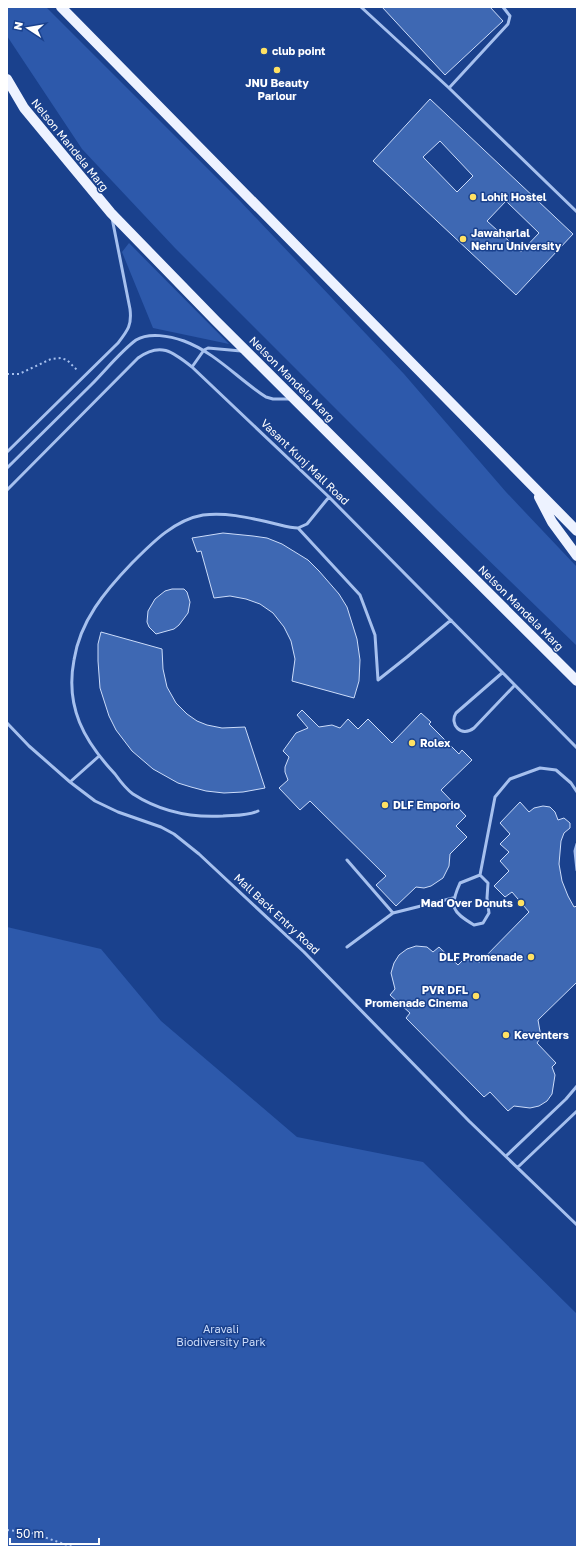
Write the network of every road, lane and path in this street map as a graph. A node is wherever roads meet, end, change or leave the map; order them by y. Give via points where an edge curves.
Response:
1 (61, 7) edge
2 (361, 7) edge
3 (503, 7) edge
4 (7, 79) edge
5 (449, 88) junction
6 (577, 212) edge
7 (111, 213) junction
8 (204, 350) junction
9 (247, 351) junction
10 (192, 367) junction
11 (7, 374) edge
12 (83, 376) junction
13 (295, 399) junction
14 (7, 452) edge
15 (7, 468) edge
16 (535, 488) junction
17 (7, 490) edge
18 (329, 497) junction
19 (298, 528) junction
20 (577, 531) edge
21 (577, 556) edge
22 (451, 620) junction
23 (563, 667) junction
24 (502, 673) junction
25 (577, 674) edge
26 (577, 681) edge
27 (514, 686) junction
28 (7, 723) edge
29 (577, 748) edge
30 (98, 756) junction
31 (70, 782) junction
32 (577, 792) edge
33 (258, 811) dead end
34 (577, 844) edge
35 (347, 860) dead end
36 (577, 870) edge
37 (480, 875) junction
38 (453, 898) junction
39 (393, 913) junction
40 (347, 947) dead end
41 (577, 1086) edge
42 (577, 1111) edge
43 (506, 1156) junction
44 (518, 1167) junction
45 (577, 1225) edge
46 (7, 1530) edge
47 (73, 1547) edge

1 - 16 main road
2 - 5 lane
3 - 5 lane via 510,16 508,24
4 - 7 main road, Nelson Mandela Marg via 24,108
5 - 6 lane
7 - 9 main road, Nelson Mandela Marg
7 - 12 lane via 131,319 128,330 121,339
8 - 9 lane via 213,348
8 - 10 lane
8 - 13 lane via 266,397
8 - 15 lane via 167,336 158,335 137,340
9 - 13 main road, Nelson Mandela Marg
10 - 17 lane, Vasant Kunj Mall Road via 163,349 146,352
10 - 18 lane, Vasant Kunj Mall Road
11 - 12 path via 19,374 51,359 61,358 71,363
12 - 14 lane
13 - 23 main road, Nelson Mandela Marg
16 - 20 main road
16 - 21 main road via 552,522
18 - 19 lane via 307,524
18 - 22 lane, Vasant Kunj Mall Road
19 - 22 lane via 360,595 375,635 378,680
19 - 30 lane via 248,517 202,515 165,532 126,569 89,616 74,659 72,681 75,710 84,734
22 - 24 lane, Vasant Kunj Mall Road
23 - 25 main road
23 - 26 main road, Nelson Mandela Marg
24 - 27 lane, Vasant Kunj Mall Road
24 - 27 lane via 456,713 454,722 460,731 469,732 474,728
27 - 29 lane, Vasant Kunj Mall Road
28 - 31 lane, Mall Back Entry Road
30 - 31 lane
30 - 33 lane via 131,793 168,811 191,816 244,815
31 - 43 lane, Mall Back Entry Road via 95,801 174,834 199,854 304,952
32 - 37 lane via 556,770 540,768 510,779 495,797
34 - 36 lane
35 - 39 lane
37 - 38 lane via 460,883
37 - 38 lane via 488,883 489,913 483,923 474,925 462,918 454,910
38 - 39 lane
39 - 40 lane
41 - 43 lane
42 - 44 lane
43 - 44 lane, Mall Back Entry Road
44 - 45 lane, Mall Back Entry Road
46 - 47 path via 29,1532

